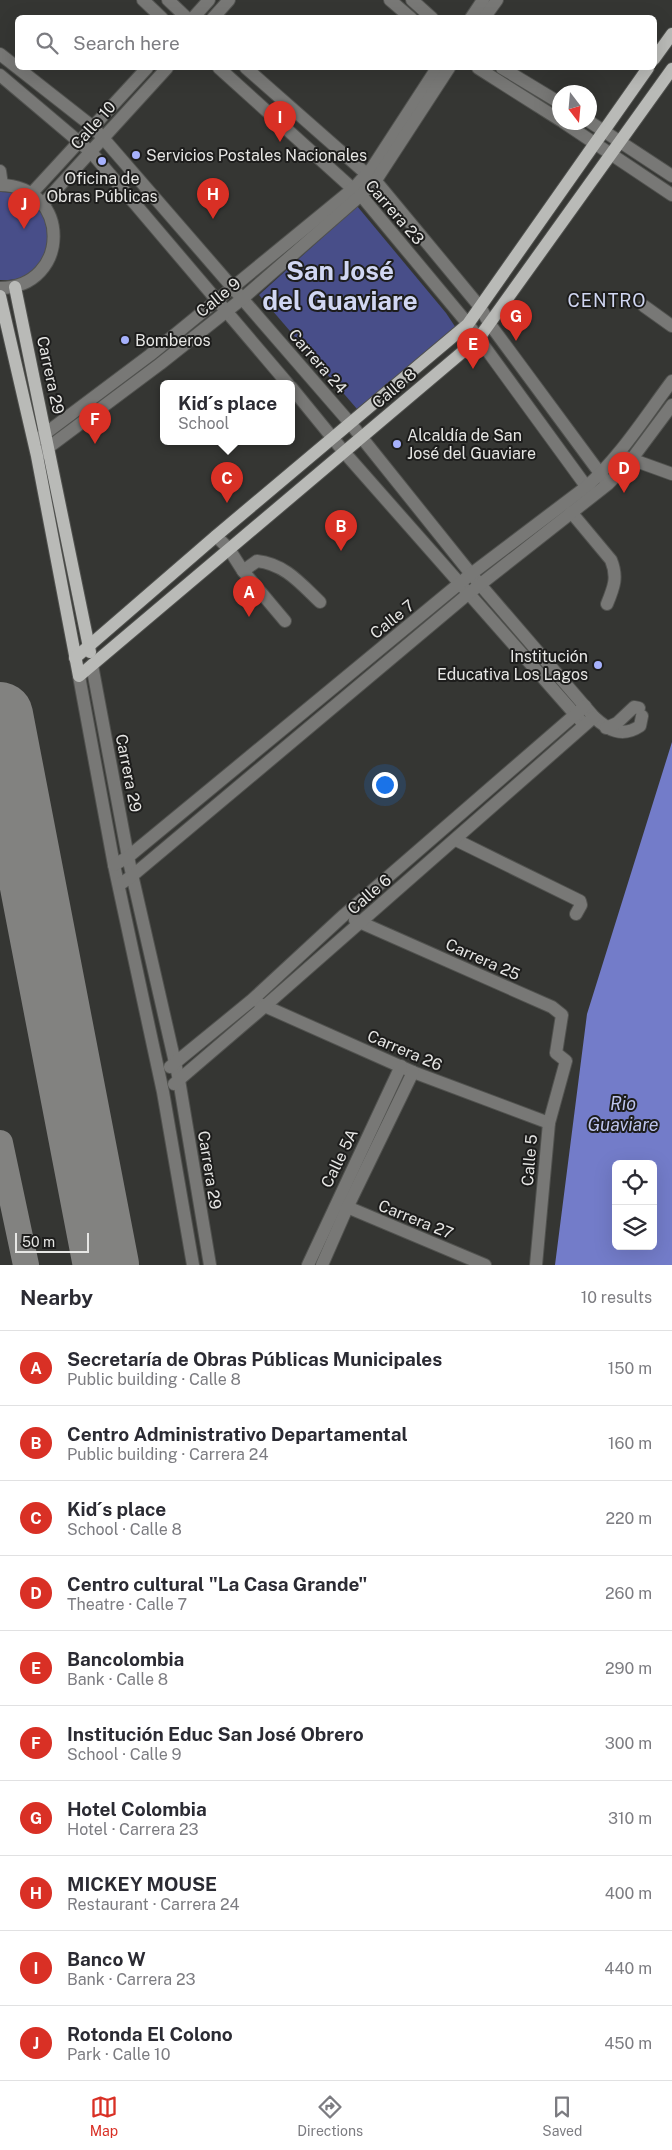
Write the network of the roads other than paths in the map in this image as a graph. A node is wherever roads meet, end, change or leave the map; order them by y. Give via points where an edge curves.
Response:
1 (143, 0) edge
2 (168, 0) edge
3 (209, 0) edge
4 (229, 0) edge
5 (390, 0) edge
6 (412, 0) edge
7 (483, 0) edge
8 (497, 0) edge
9 (159, 15) edge
10 (184, 15) edge
11 (196, 15) edge
12 (216, 15) edge
13 (408, 15) edge
14 (429, 15) edge
15 (473, 15) edge
16 (486, 15) edge
17 (672, 34) edge
18 (0, 54) edge
19 (657, 55) edge
20 (15, 66) edge
21 (672, 69) edge
22 (20, 70) edge
23 (145, 70) edge
24 (165, 70) edge
25 (221, 70) edge
26 (248, 70) edge
27 (436, 70) edge
28 (448, 70) edge
29 (481, 70) edge
30 (505, 70) edge
31 (647, 70) edge
32 (0, 74) edge
33 (552, 98) edge
34 (552, 116) edge
35 (597, 126) edge
36 (93, 127) junction
37 (573, 130) edge
38 (604, 131) junction
39 (103, 138) junction
40 (80, 141) junction
41 (620, 142) junction
42 (595, 144) junction
43 (91, 152) junction
44 (610, 155) junction
45 (0, 171) edge
46 (672, 176) edge
47 (371, 178) junction
48 (1, 185) edge
49 (358, 192) junction
50 (31, 194) junction
51 (672, 195) edge
52 (43, 204) junction
53 (15, 287) junction
54 (232, 287) junction
55 (0, 288) edge
56 (0, 296) edge
57 (242, 299) junction
58 (218, 300) junction
59 (644, 306) dead end
60 (480, 307) junction
61 (227, 310) junction
62 (489, 323) junction
63 (468, 324) junction
64 (672, 326) edge
65 (479, 338) junction
66 (150, 355) junction
67 (160, 364) junction
68 (285, 380) edge
69 (672, 381) edge
70 (295, 392) edge
71 (672, 405) edge
72 (350, 423) junction
73 (47, 433) junction
74 (361, 437) junction
75 (333, 438) junction
76 (34, 443) junction
77 (49, 448) junction
78 (344, 452) junction
79 (618, 453) junction
80 (37, 456) junction
81 (631, 460) junction
82 (672, 474) edge
83 (604, 479) junction
84 (590, 492) junction
85 (571, 512) junction
86 (216, 536) junction
87 (229, 549) junction
88 (243, 571) junction
89 (471, 574) junction
90 (480, 585) junction
91 (464, 589) junction
92 (320, 602) dead end
93 (607, 604) dead end
94 (285, 621) dead end
95 (89, 647) junction
96 (75, 658) junction
97 (92, 665) junction
98 (79, 676) junction
99 (341, 682) junction
100 (350, 693) junction
101 (580, 711) junction
102 (640, 712) dead end
103 (589, 721) junction
104 (231, 771) junction
105 (240, 784) junction
106 (456, 840) junction
107 (128, 857) junction
108 (114, 864) junction
109 (132, 876) junction
110 (119, 885) junction
111 (576, 914) dead end
112 (344, 915) junction
113 (362, 922) junction
114 (252, 1000) junction
115 (265, 1006) junction
116 (566, 1061) joint
117 (174, 1064) junction
118 (401, 1066) junction
119 (413, 1072) junction
120 (159, 1075) junction
121 (179, 1080) junction
122 (163, 1092) junction
123 (548, 1123) junction
124 (335, 1202) junction
125 (347, 1208) junction
126 (193, 1265) edge
127 (210, 1265) edge
128 (308, 1265) edge
129 (322, 1265) edge
130 (485, 1265) edge
131 (536, 1265) edge

1 - 9 street
2 - 10 street
3 - 11 street
4 - 12 street
5 - 13 street
6 - 14 street
7 - 15 street
8 - 16 street
17 - 19 main road
18 - 20 street, Carrera 24
21 - 41 main road, Calle 8
22 - 36 street, Carrera 24
23 - 36 street, Calle 10
24 - 39 street, Calle 10
25 - 49 street, Carrera 23
26 - 47 street, Carrera 23
27 - 47 street, Calle 9
28 - 47 street, Calle 9
29 - 34 street
30 - 33 street
31 - 38 main road, Calle 8
32 - 40 street
35 - 38 street
36 - 39 street, Carrera 24
36 - 40 street, Calle 10
37 - 42 street
38 - 41 street
38 - 42 main road, Calle 8
39 - 43 street, Calle 10
39 - 54 street, Carrera 24
40 - 43 street
40 - 50 street, Calle 10
41 - 44 main road, Calle 8
41 - 46 street
42 - 44 street
42 - 60 main road, Calle 8
43 - 52 street, Calle 10
43 - 58 street
44 - 51 street
44 - 62 main road, Calle 8
45 - 48 street
47 - 49 street, Calle 9
47 - 60 street, Carrera 23
48 - 50 street via 18,187
49 - 54 street, Calle 9
49 - 57 street, Calle 9
49 - 63 street, Carrera 23
50 - 52 street
52 - 53 street via 53,228 52,253 41,271
53 - 55 street
53 - 73 main road, Carrera 29
54 - 57 street, Carrera 24
54 - 58 street, Calle 9
56 - 76 main road, Carrera 29
57 - 61 street, Calle 9
57 - 72 street, Carrera 24
58 - 61 street
58 - 66 street, Calle 9
59 - 64 street
60 - 62 street, Carrera 23
60 - 63 main road, Calle 8
61 - 67 street, Calle 9
61 - 68 street
62 - 65 main road, Calle 8
62 - 83 street, Carrera 23
63 - 65 street, Carrera 23
63 - 72 main road, Calle 8
65 - 74 main road, Calle 8
65 - 84 street, Carrera 23
66 - 67 street
66 - 73 street, Calle 9
67 - 77 street, Calle 9
69 - 79 street, Calle 7
70 - 75 street, Carrera 24
71 - 81 street, Calle 7
72 - 74 street, Carrera 24
72 - 75 main road, Calle 8
73 - 76 street, Calle 9
73 - 77 main road, Carrera 29
74 - 78 main road, Calle 8
74 - 89 street, Carrera 24
75 - 78 street, Carrera 24
75 - 86 main road, Calle 8
76 - 80 main road, Carrera 29
77 - 80 street, Calle 9
77 - 95 main road, Carrera 29
78 - 87 main road, Calle 8
78 - 91 street, Carrera 24
79 - 81 street
79 - 83 street, Calle 7
80 - 96 main road, Carrera 29
81 - 82 street
81 - 83 street, Calle 7
83 - 84 street, Calle 7
84 - 85 street, Calle 7
84 - 89 street, Calle 7
85 - 90 street, Calle 7
85 - 93 street via 614,567 614,588
86 - 87 street
86 - 95 main road, Calle 8
87 - 88 street
87 - 97 main road, Calle 8
88 - 92 street via 257,561 279,566
88 - 94 street
89 - 90 street, Carrera 24
89 - 91 street, Calle 7
90 - 91 street, Calle 7
90 - 101 street, Carrera 24
91 - 99 street, Calle 7
91 - 100 street, Calle 7
91 - 101 street, Carrera 24
95 - 96 main road, Calle 8
95 - 97 main road, Carrera 29
96 - 98 main road, Carrera 29
97 - 98 main road, Calle 8
97 - 107 street, Carrera 29
98 - 108 street, Carrera 29
99 - 100 street
99 - 104 street, Calle 7
100 - 105 street, Calle 7
101 - 103 street, Carrera 24
101 - 112 street, Calle 6
102 - 103 street, Carrera 24 via 640,726 629,732 616,732
103 - 106 street, Calle 6
104 - 105 street
104 - 107 street, Calle 7
105 - 109 street, Calle 7
106 - 111 street via 580,901
106 - 113 street, Calle 6
107 - 108 street, Calle 7
107 - 109 street, Carrera 29
108 - 110 street, Carrera 29
109 - 110 street, Calle 7
109 - 117 street, Carrera 29
110 - 120 street, Carrera 29
112 - 113 street, Carrera 25
112 - 114 street, Calle 6
113 - 115 street, Calle 6
113 - 116 street, Carrera 25 via 552,1007 562,1015 556,1053
114 - 115 street, Carrera 26
114 - 117 street, Calle 6
115 - 118 street, Carrera 26
115 - 121 street, Calle 6
116 - 123 street, Calle 5
117 - 120 street, Calle 6
117 - 121 street, Carrera 29
118 - 119 street, Carrera 26
118 - 124 street, Calle 5A
119 - 123 street, Carrera 26
119 - 125 street, Calle 5A
120 - 122 street, Carrera 29
121 - 122 street, Calle 6
121 - 127 street, Carrera 29
122 - 126 street, Carrera 29
123 - 131 street, Calle 5
124 - 125 street, Carrera 27
124 - 128 street, Calle 5A
125 - 129 street, Calle 5A
125 - 130 street, Carrera 27

